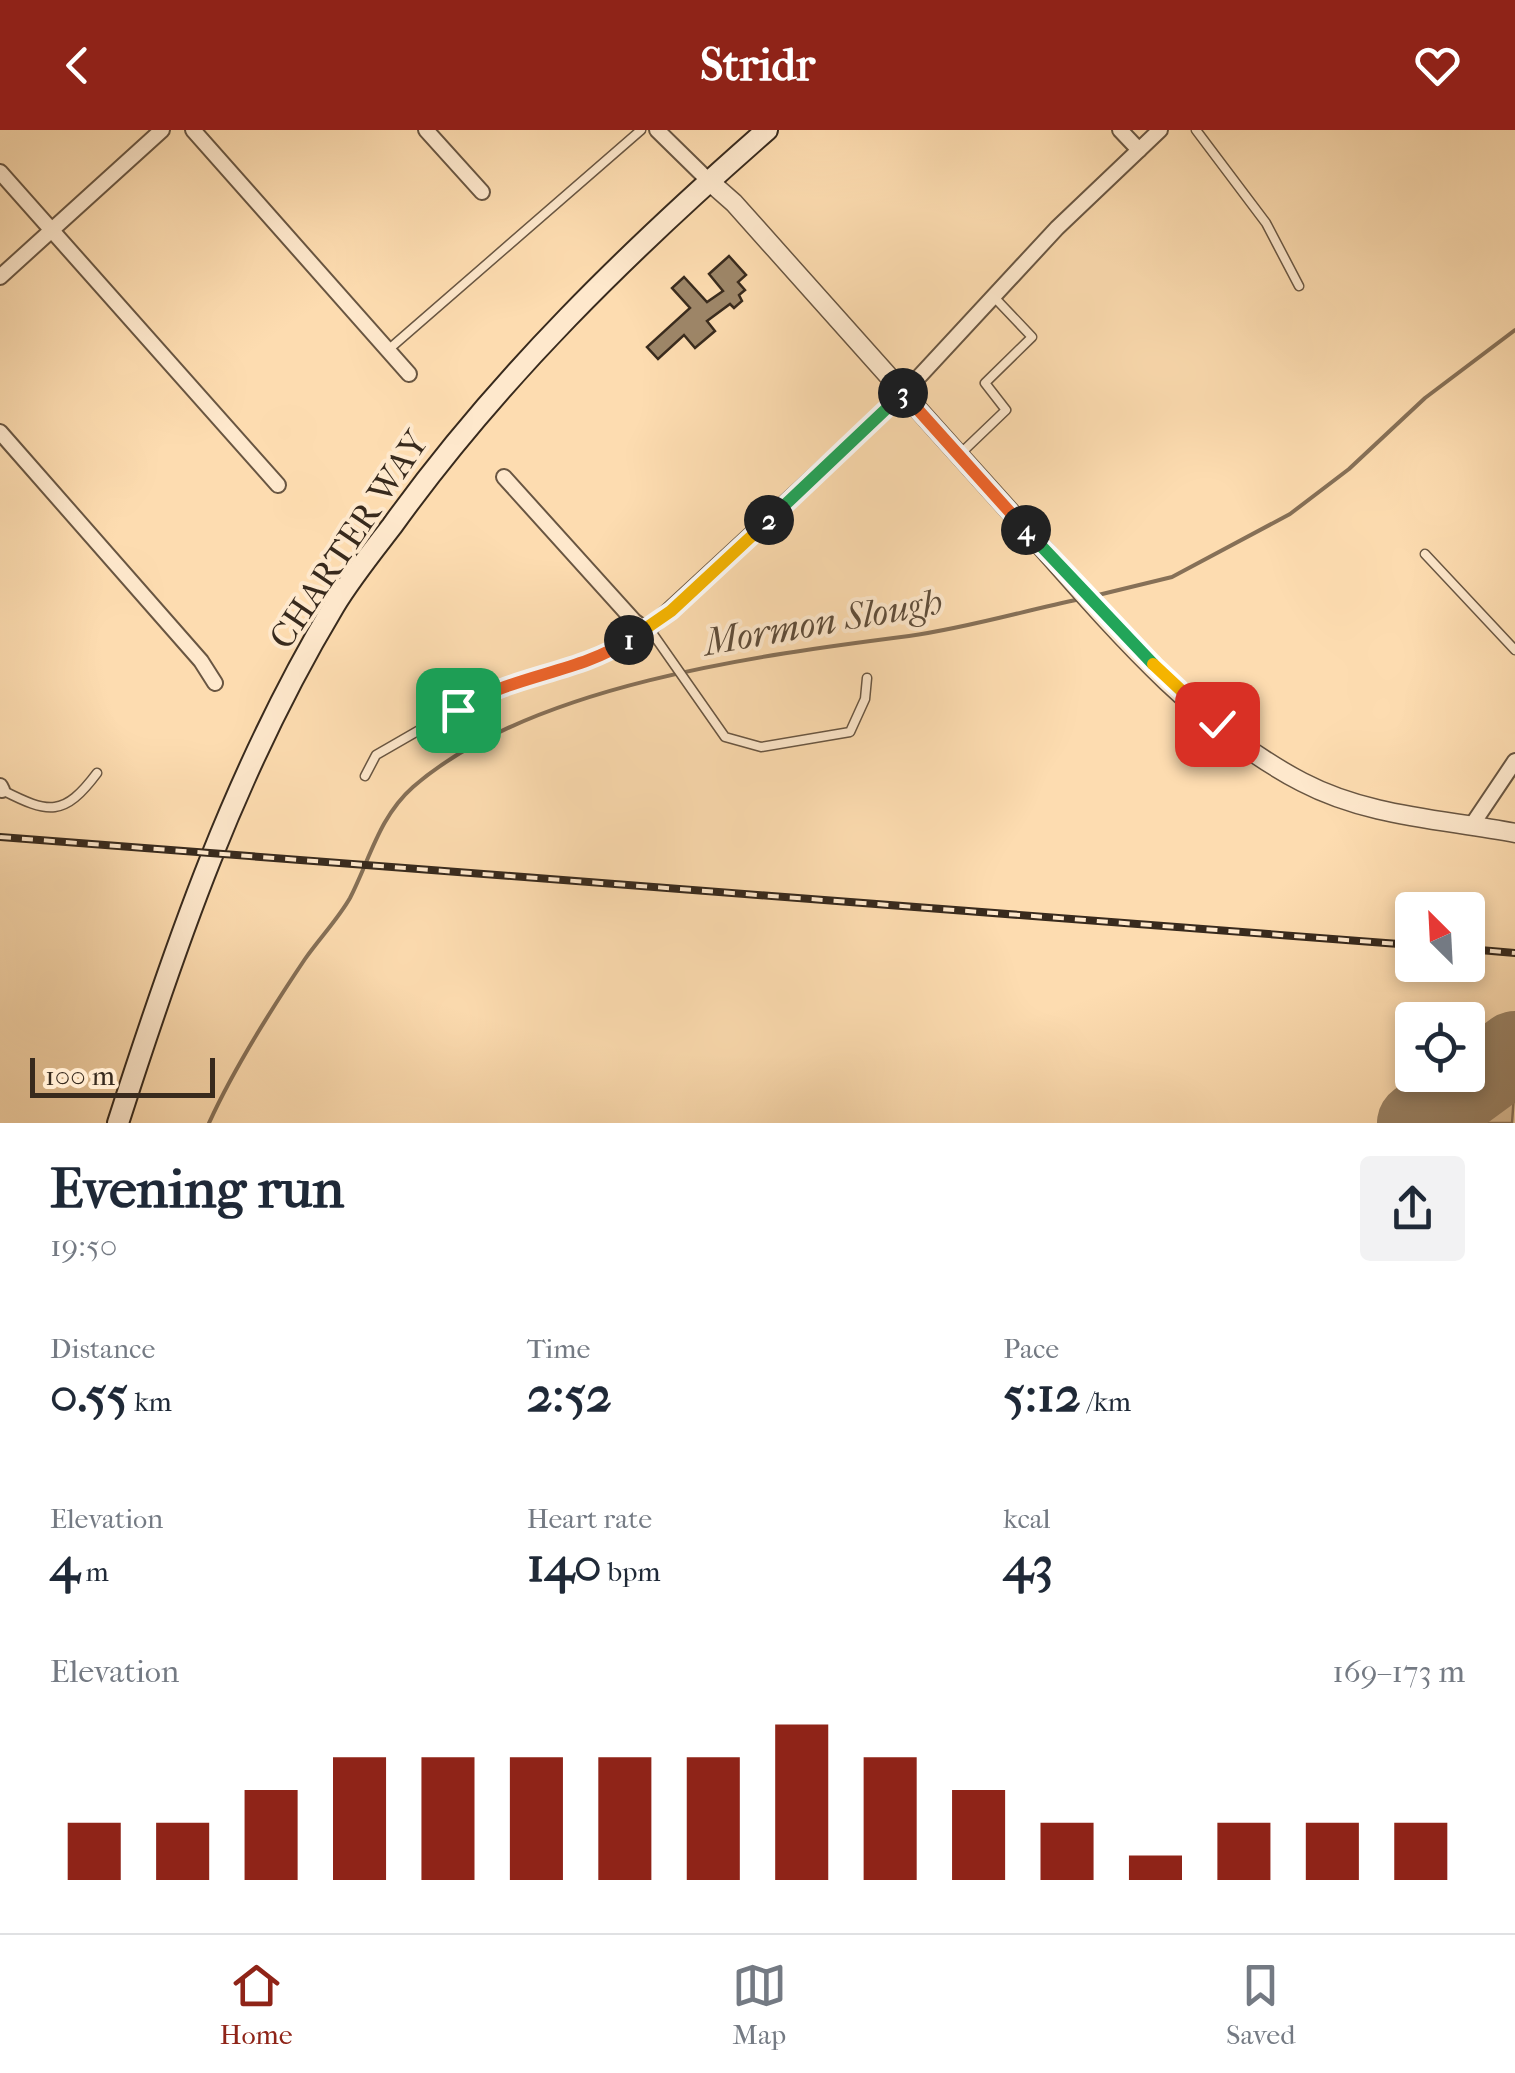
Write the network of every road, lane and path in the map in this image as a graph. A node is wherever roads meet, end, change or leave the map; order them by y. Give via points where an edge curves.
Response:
1 (162, 130) edge
2 (193, 130) edge
3 (426, 130) edge
4 (641, 130) edge
5 (657, 130) edge
6 (767, 130) edge
7 (1120, 130) edge
8 (1160, 130) edge
9 (1196, 130) edge
10 (1138, 150) junction
11 (0, 172) edge
12 (709, 181) junction
13 (482, 192) dead end
14 (52, 229) junction
15 (0, 277) edge
16 (1300, 286) dead end
17 (994, 297) junction
18 (388, 350) junction
19 (409, 374) dead end
20 (904, 393) junction
21 (0, 432) edge
22 (958, 455) junction
23 (504, 477) dead end
24 (278, 485) dead end
25 (1425, 554) dead end
26 (648, 627) junction
27 (1515, 650) edge
28 (867, 678) dead end
29 (215, 684) dead end
30 (1515, 760) edge
31 (96, 773) dead end
32 (366, 776) dead end
33 (1, 788) edge
34 (1472, 825) junction
35 (1515, 833) edge
36 (118, 1123) edge

1 - 14 street
2 - 18 street
3 - 13 street
4 - 18 lane
5 - 12 street
6 - 12 main road, CHARTER WAY
7 - 10 street
8 - 10 street
9 - 16 lane via 1266,223
10 - 17 street
11 - 14 street
12 - 20 street
12 - 36 main road, CHARTER WAY via 510,378 440,458 337,602 218,833
14 - 15 street
14 - 24 street
17 - 20 street
17 - 22 lane via 1032,337 985,382 1006,410
18 - 19 street
20 - 22 street
20 - 26 street
21 - 29 street
22 - 34 street via 1118,632 1230,735 1352,804
23 - 26 street via 634,621
25 - 27 lane
26 - 28 lane via 725,737 761,747 850,732 866,699
26 - 32 lane via 601,655 476,698 376,755
30 - 34 street
31 - 33 lane via 66,805 39,806
34 - 35 street

